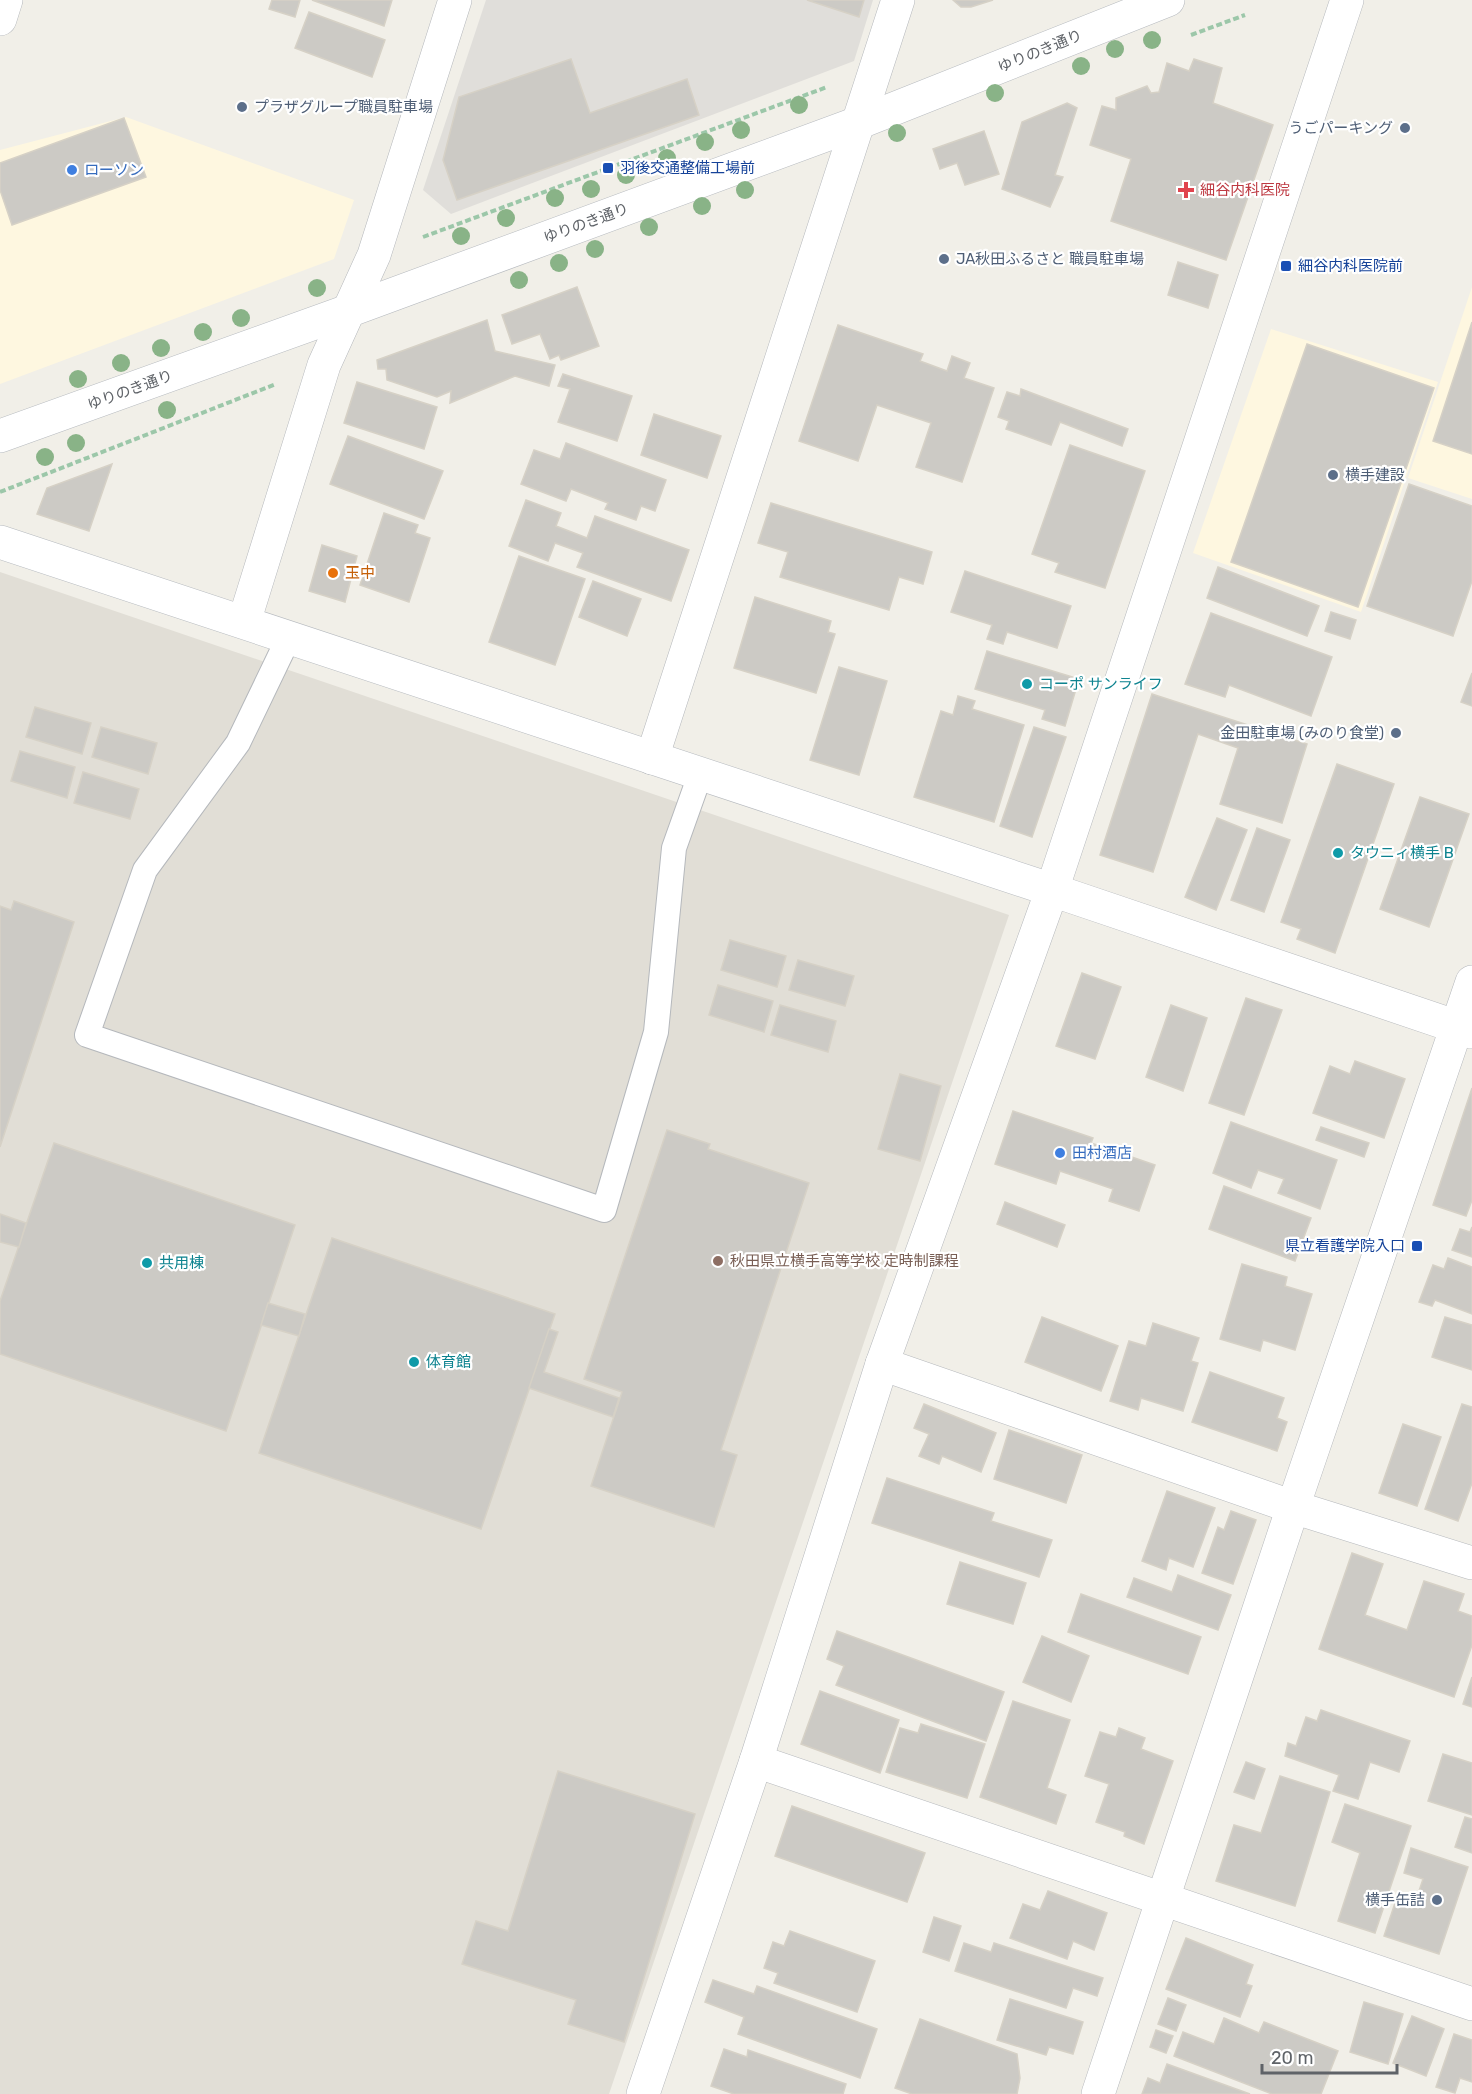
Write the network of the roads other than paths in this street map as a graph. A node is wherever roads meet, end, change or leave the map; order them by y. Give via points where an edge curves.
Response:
1 (6, 0) edge
2 (455, 0) edge
3 (898, 0) edge
4 (1168, 0) edge
5 (1347, 0) edge
6 (0, 19) edge
7 (858, 123) junction
8 (348, 311) junction
9 (0, 436) edge
10 (0, 542) edge
11 (244, 622) junction
12 (289, 637) junction
13 (652, 758) junction
14 (700, 775) junction
15 (1052, 890) junction
16 (1472, 982) edge
17 (1464, 1030) edge
18 (882, 1364) junction
19 (1293, 1507) junction
20 (1472, 1563) edge
21 (756, 1761) junction
22 (1164, 1898) junction
23 (1472, 2004) edge
24 (643, 2094) edge
25 (1098, 2094) edge

1 - 6 street
2 - 8 street via 374,255
3 - 7 street
4 - 7 street, ゆりのき通り
5 - 15 street
7 - 8 street, ゆりのき通り
7 - 13 street
8 - 9 street, ゆりのき通り
8 - 11 street via 324,365
10 - 11 street
11 - 12 street
12 - 13 street
12 - 14 lane via 238,743 145,870 87,1035 604,1210 656,1032 674,848
13 - 14 street
14 - 15 street
15 - 17 street
15 - 18 street
16 - 17 street
17 - 19 street
18 - 19 street
18 - 21 street
19 - 20 street
19 - 22 street
21 - 22 street
21 - 24 street
22 - 23 street
22 - 25 street

